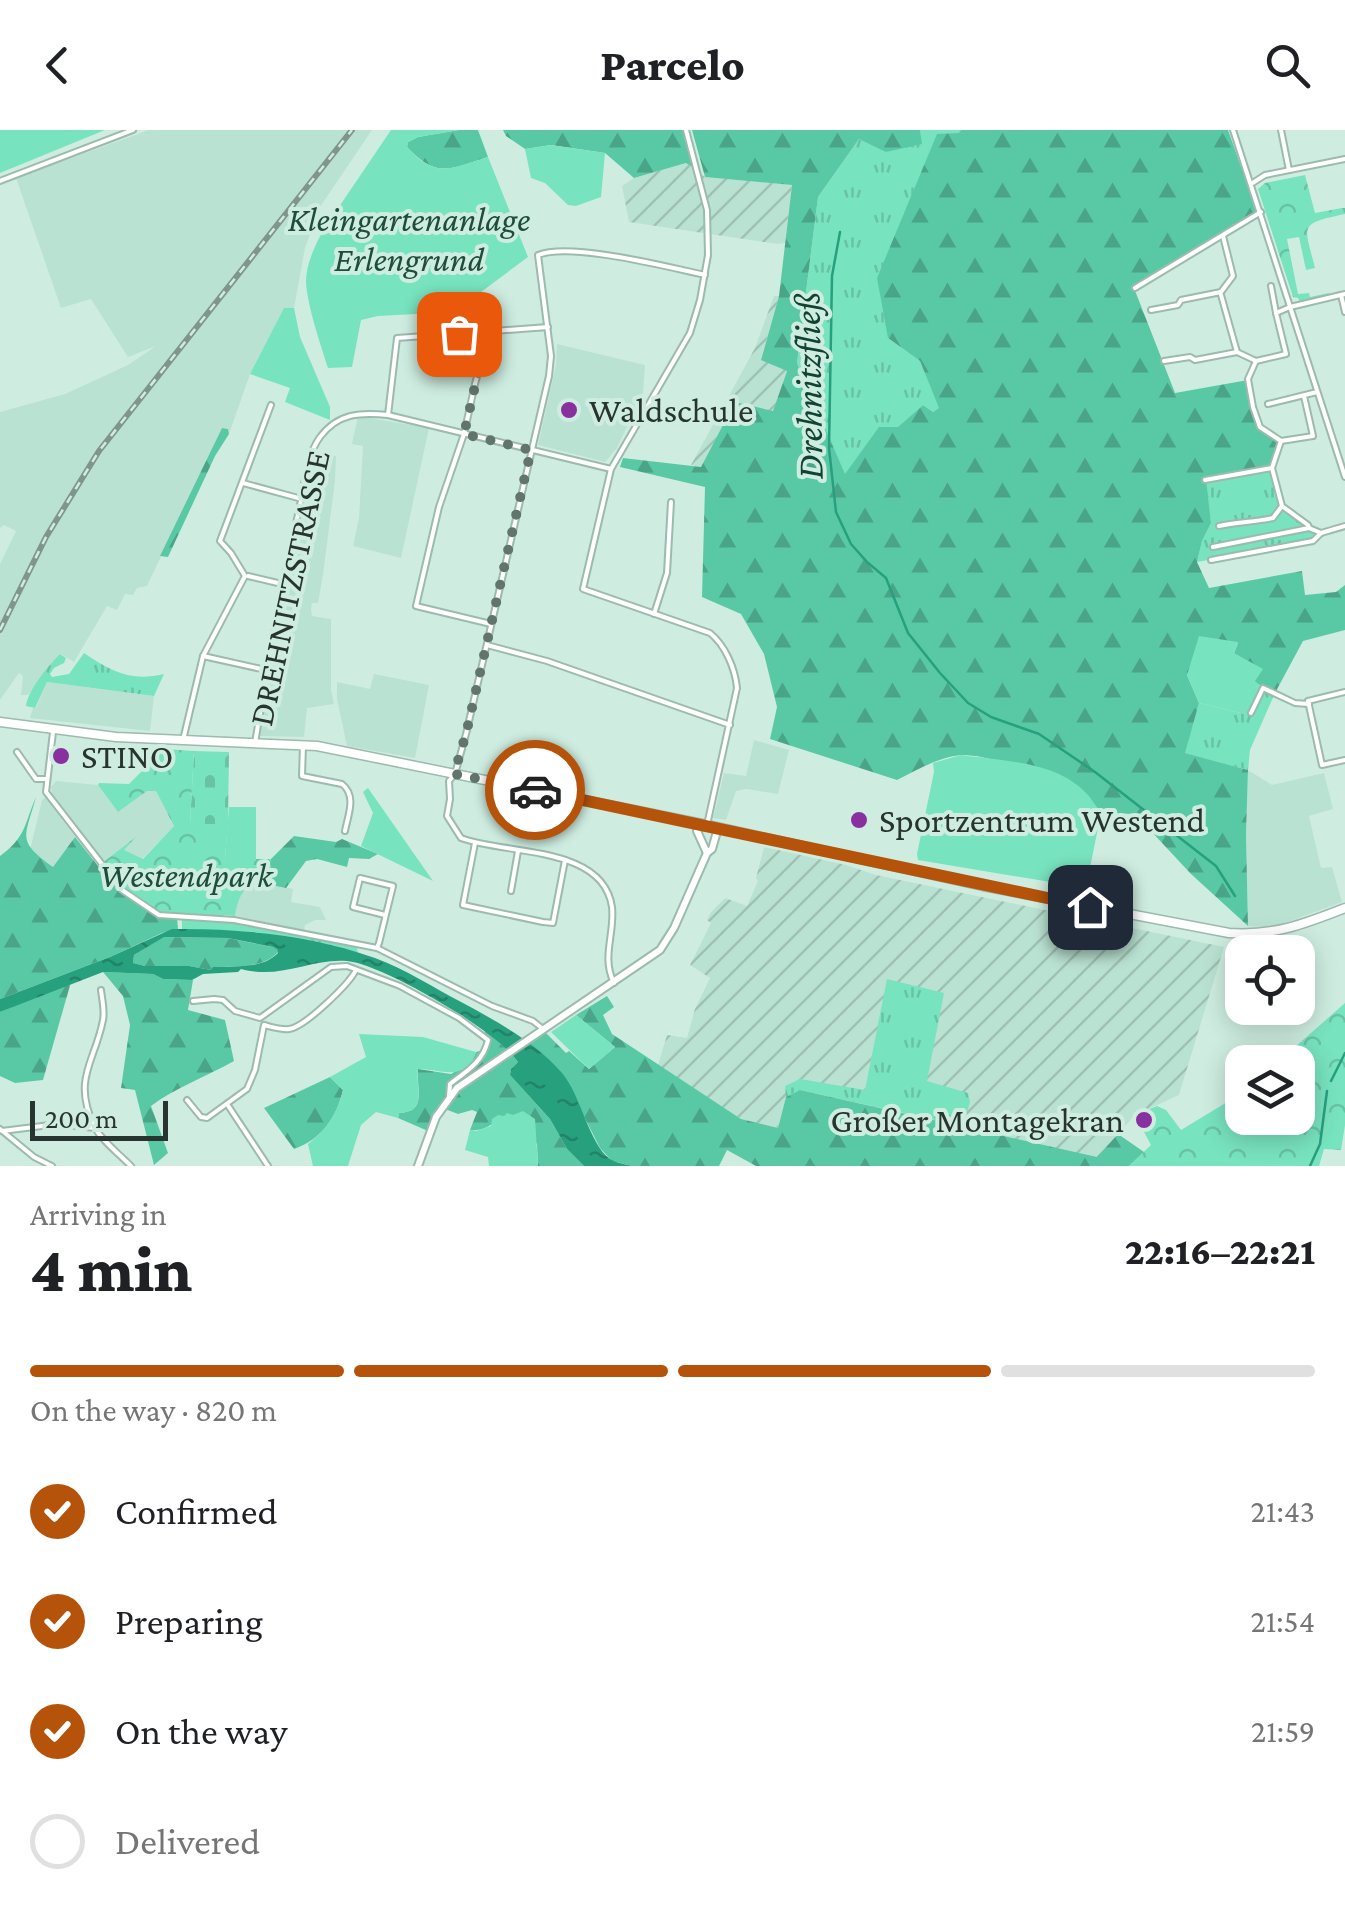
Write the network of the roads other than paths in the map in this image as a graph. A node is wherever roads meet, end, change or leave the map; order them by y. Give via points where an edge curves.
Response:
1 (133, 130) edge
2 (686, 130) edge
3 (1233, 130) edge
4 (1281, 130) edge
5 (1345, 159) edge
6 (1289, 170) junction
7 (0, 181) edge
8 (1251, 184) junction
9 (1261, 212) junction
10 (1223, 236) junction
11 (705, 275) junction
12 (1271, 286) dead end
13 (1135, 288) dead end
14 (1221, 292) junction
15 (1343, 294) edge
16 (1290, 307) junction
17 (1151, 310) dead end
18 (1276, 312) junction
19 (1345, 312) edge
20 (548, 327) junction
21 (474, 334) junction
22 (1237, 352) junction
23 (1256, 361) junction
24 (1164, 362) dead end
25 (1317, 392) junction
26 (1304, 396) junction
27 (1268, 404) dead end
28 (271, 405) dead end
29 (388, 416) junction
30 (464, 434) junction
31 (1281, 441) junction
32 (531, 450) junction
33 (1272, 468) junction
34 (610, 469) junction
35 (1345, 477) edge
36 (1206, 480) dead end
37 (242, 483) junction
38 (302, 499) junction
39 (671, 502) dead end
40 (1282, 506) junction
41 (1219, 526) dead end
42 (1345, 526) edge
43 (1310, 528) junction
44 (1321, 533) junction
45 (1224, 545) junction
46 (1213, 547) dead end
47 (1226, 557) junction
48 (1211, 560) dead end
49 (246, 576) junction
50 (282, 584) junction
51 (654, 614) junction
52 (491, 624) junction
53 (486, 645) junction
54 (203, 656) junction
55 (267, 670) junction
56 (1345, 692) edge
57 (1308, 703) junction
58 (1252, 713) dead end
59 (0, 722) edge
60 (730, 724) junction
61 (54, 730) junction
62 (183, 741) junction
63 (255, 744) junction
64 (303, 745) junction
65 (17, 752) dead end
66 (1345, 760) edge
67 (454, 774) junction
68 (46, 779) junction
69 (702, 824) junction
70 (718, 828) junction
71 (346, 830) dead end
72 (475, 842) junction
73 (518, 851) junction
74 (707, 853) junction
75 (565, 860) junction
76 (511, 891) dead end
77 (1345, 908) edge
78 (385, 915) junction
79 (377, 948) junction
80 (357, 969) junction
81 (614, 983) junction
82 (102, 990) dead end
83 (193, 1002) dead end
84 (260, 1018) junction
85 (264, 1025) junction
86 (543, 1030) junction
87 (449, 1096) junction
88 (186, 1100) dead end
89 (227, 1104) junction
90 (95, 1128) junction
91 (1, 1130) edge
92 (52, 1166) edge
93 (131, 1166) edge
94 (268, 1166) edge
95 (418, 1166) edge

1 - 7 street
2 - 11 street via 708,210
3 - 8 street
4 - 6 street
5 - 6 street
6 - 8 street
8 - 9 street
9 - 10 street
9 - 16 street
10 - 13 street
10 - 14 street via 1233,276
11 - 20 street via 548,251 538,255
11 - 34 street via 690,333
12 - 18 street
14 - 17 street
14 - 22 street
15 - 16 street
15 - 19 street
16 - 18 street
16 - 25 street
18 - 23 street via 1286,354
20 - 21 street
20 - 32 street via 552,356
21 - 29 street via 397,338
21 - 30 street via 478,373
22 - 23 street
22 - 24 street
23 - 31 street via 1248,380 1253,406 1260,427
25 - 26 street
25 - 35 street
26 - 27 street
26 - 31 street via 1313,436
28 - 37 street
29 - 30 street, DREHNITZSTRASSE
29 - 38 street, DREHNITZSTRASSE via 356,413 328,428 316,443
30 - 32 street, DREHNITZSTRASSE
30 - 52 street via 416,606
31 - 33 street
32 - 34 street, DREHNITZSTRASSE
32 - 52 street
33 - 36 street
33 - 40 street
34 - 51 street via 584,588
37 - 38 street
37 - 49 street via 220,541
38 - 50 street, DREHNITZSTRASSE
39 - 51 street via 667,573
40 - 41 street via 1274,518
40 - 43 street
42 - 44 street
43 - 44 street
43 - 45 street
44 - 47 street via 1313,541
45 - 46 street
45 - 47 street
47 - 48 street
49 - 50 street
49 - 54 street
50 - 55 street, DREHNITZSTRASSE
51 - 60 street via 710,633 722,646 736,678
52 - 53 street
53 - 60 street
53 - 67 street
54 - 55 street
54 - 62 street
55 - 63 street, DREHNITZSTRASSE
56 - 57 street
57 - 58 street via 1263,688
57 - 66 street via 1322,766
59 - 61 main road
60 - 69 street
61 - 62 main road
61 - 68 street
62 - 63 main road
63 - 64 main road
64 - 67 main road
64 - 71 street via 302,776 348,788
65 - 68 street via 36,778
67 - 69 main road
67 - 72 street via 448,816 461,838
68 - 79 street via 46,792 114,882 154,912
69 - 70 main road
69 - 74 main road via 697,831
70 - 74 main road
70 - 77 main road via 1188,927 1249,934 1285,930
72 - 73 street
72 - 75 street via 463,906 553,924
73 - 75 street
73 - 76 street
74 - 81 main road via 664,946
75 - 81 street via 588,869 606,889
78 - 78 street via 392,886 360,878 353,907
78 - 79 street
79 - 86 street
80 - 84 street via 330,967
80 - 85 street via 300,1025
80 - 87 street via 485,1036 478,1063 450,1084
81 - 86 main road
82 - 90 street via 104,1018 85,1083
83 - 84 street via 223,1000
84 - 85 street
85 - 89 street via 247,1090
86 - 87 main road
87 - 95 main road
88 - 89 street via 205,1119
89 - 94 street
90 - 91 street
90 - 93 street
91 - 92 street

